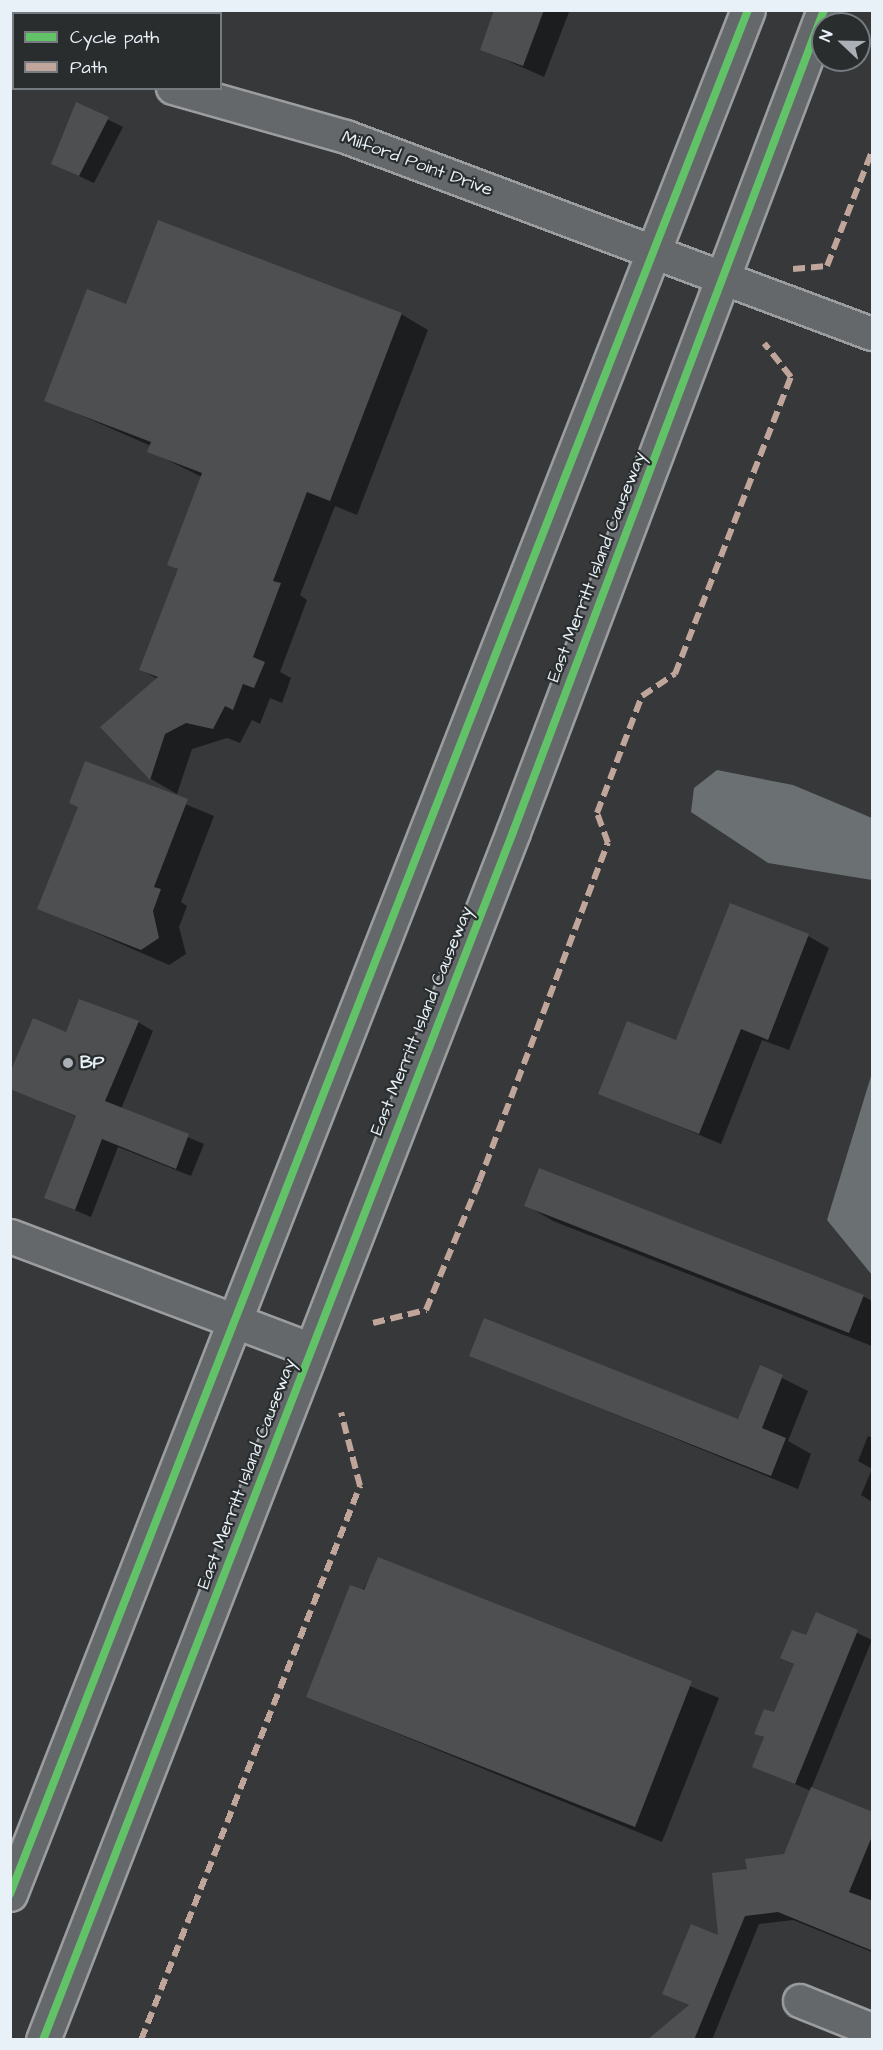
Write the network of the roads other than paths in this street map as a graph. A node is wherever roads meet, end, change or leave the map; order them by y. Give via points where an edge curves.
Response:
1 (748, 10) edge
2 (824, 10) edge
3 (180, 90) edge
4 (657, 253) junction
5 (721, 277) junction
6 (873, 334) edge
7 (10, 1236) edge
8 (233, 1320) junction
9 (311, 1350) junction
10 (10, 1894) edge
11 (800, 2001) dead end
12 (873, 2030) edge
13 (43, 2040) edge

1 - 4 main road
2 - 5 main road, East Merritt Island Causeway
3 - 4 street, Milford Point Drive via 346,137
4 - 5 street, Milford Point Drive
4 - 8 main road
5 - 6 street, Milford Point Drive
5 - 9 main road, East Merritt Island Causeway via 513,832
7 - 8 main road
8 - 9 main road
8 - 10 main road
9 - 13 main road, East Merritt Island Causeway
11 - 12 street

